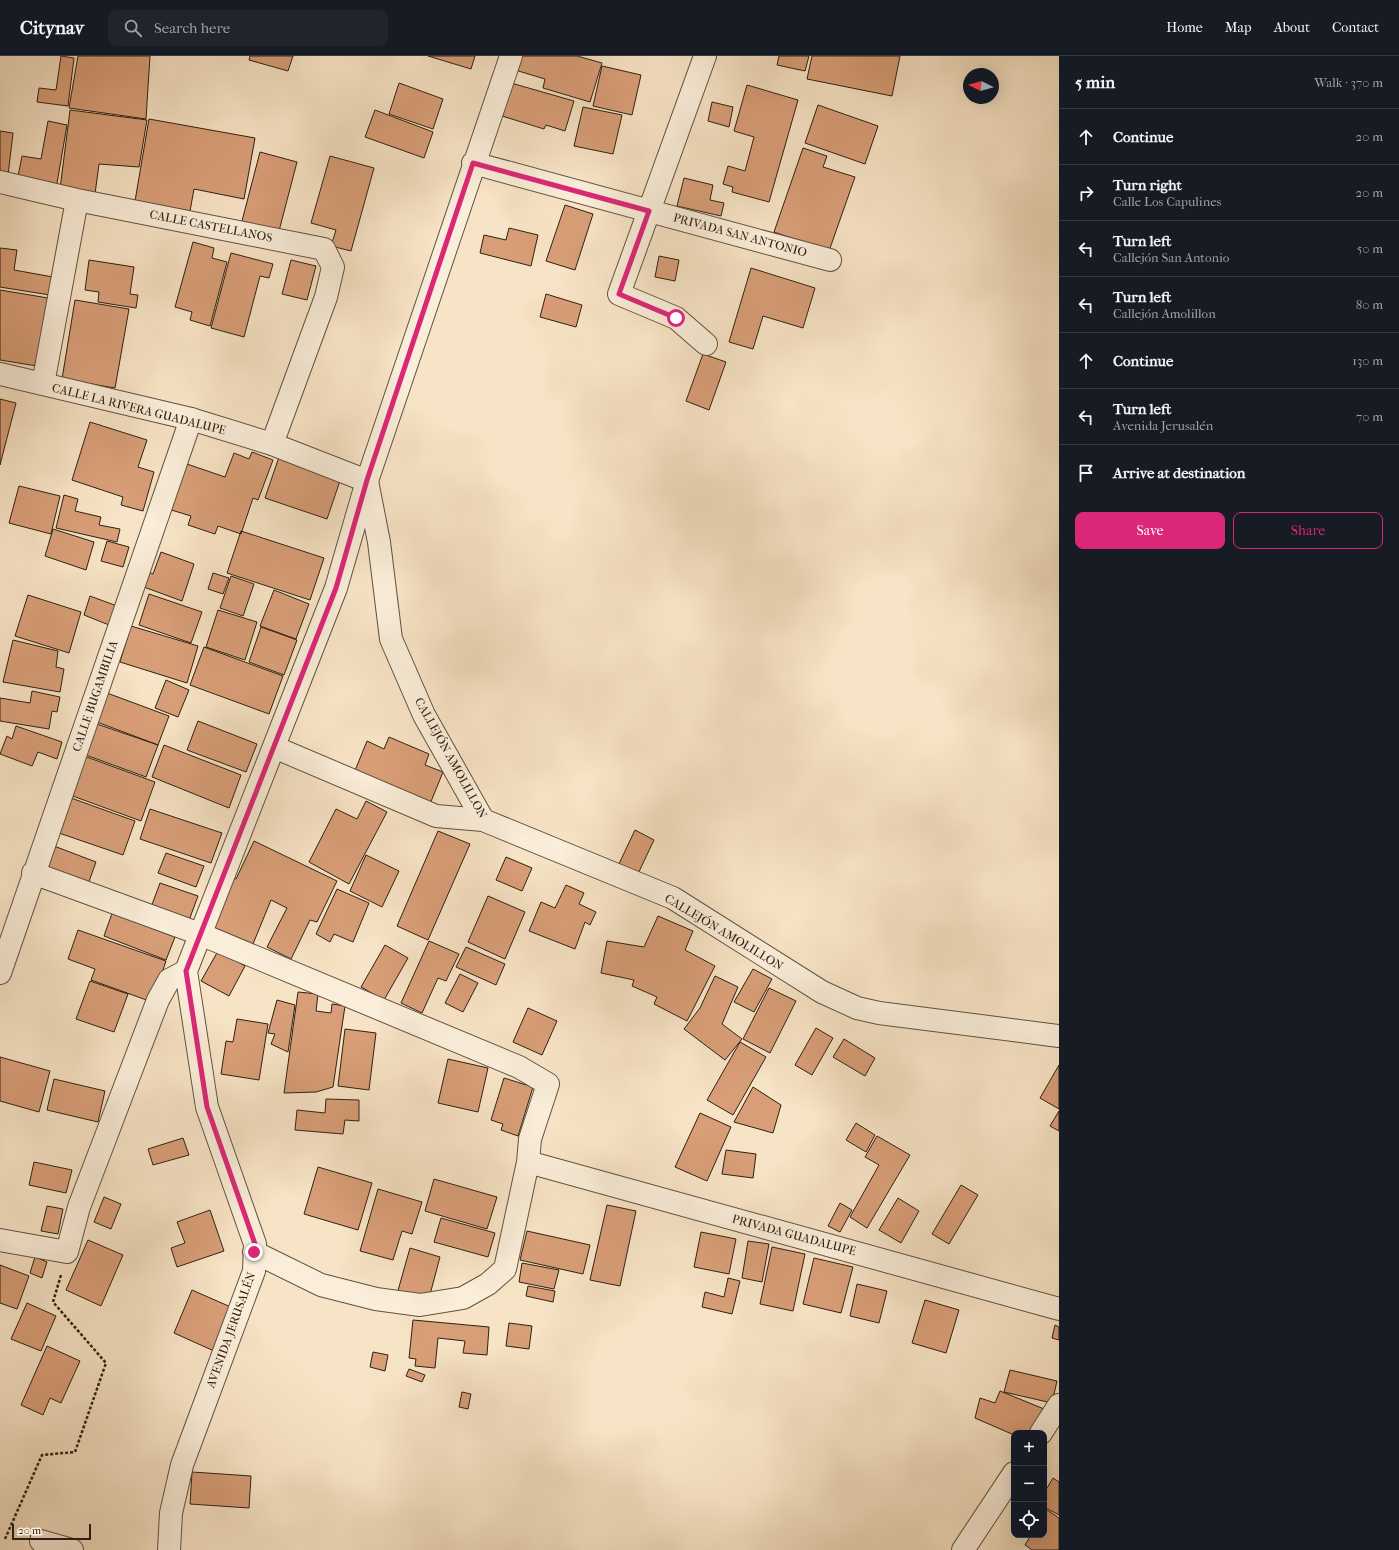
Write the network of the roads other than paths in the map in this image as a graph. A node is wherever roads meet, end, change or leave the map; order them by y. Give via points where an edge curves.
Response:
1 (511, 56) edge
2 (705, 56) edge
3 (473, 163) junction
4 (0, 182) edge
5 (77, 200) junction
6 (649, 211) junction
7 (830, 260) dead end
8 (706, 344) dead end
9 (0, 374) edge
10 (43, 384) junction
11 (191, 419) junction
12 (272, 444) junction
13 (367, 480) junction
14 (274, 747) junction
15 (483, 820) junction
16 (34, 873) junction
17 (200, 934) junction
18 (186, 971) junction
19 (0, 973) edge
20 (1059, 1036) edge
21 (528, 1162) junction
22 (0, 1240) edge
23 (254, 1252) junction
24 (1059, 1308) edge
25 (1059, 1405) edge
26 (1042, 1430) edge
27 (1011, 1478) edge
28 (40, 1541) dead end
29 (72, 1550) edge
30 (169, 1550) edge
31 (963, 1550) edge

1 - 3 street, CALLEJÓN AMOLILLON
2 - 6 street
3 - 6 street, PRIVADA SAN ANTONIO
3 - 13 street, CALLEJÓN AMOLILLON
4 - 5 street
5 - 10 street
5 - 12 street, CALLE CASTELLANOS via 324,249 333,267 326,297
6 - 7 street, PRIVADA SAN ANTONIO
6 - 8 street via 619,294 676,318
9 - 10 street, CALLE LA RIVERA GUADALUPE
10 - 11 street, CALLE LA RIVERA GUADALUPE
11 - 12 street, CALLE LA RIVERA GUADALUPE
11 - 16 street, CALLE BUGAMBILIA
12 - 13 street, CALLE LA RIVERA GUADALUPE
13 - 14 street via 336,588
13 - 15 street, CALLEJÓN AMOLILLON via 379,542 391,639 424,715
14 - 15 street via 436,816
14 - 17 street
15 - 20 street, CALLEJÓN AMOLILLON via 673,898 822,992 857,1008
16 - 17 street
16 - 19 street, CALLE BUGAMBILIA
17 - 18 street
17 - 21 street via 520,1067 548,1084 530,1139
18 - 22 street via 169,980 158,1000 79,1207 67,1252
18 - 23 street, AVENIDA JERUSALÉN via 207,1107 255,1244
21 - 23 street via 505,1269 488,1284 463,1298 420,1306 376,1299 321,1285
21 - 24 street, PRIVADA GUADALUPE
23 - 30 street, AVENIDA JERUSALÉN via 254,1271 182,1465 171,1513
25 - 26 street
27 - 31 street
28 - 29 street

